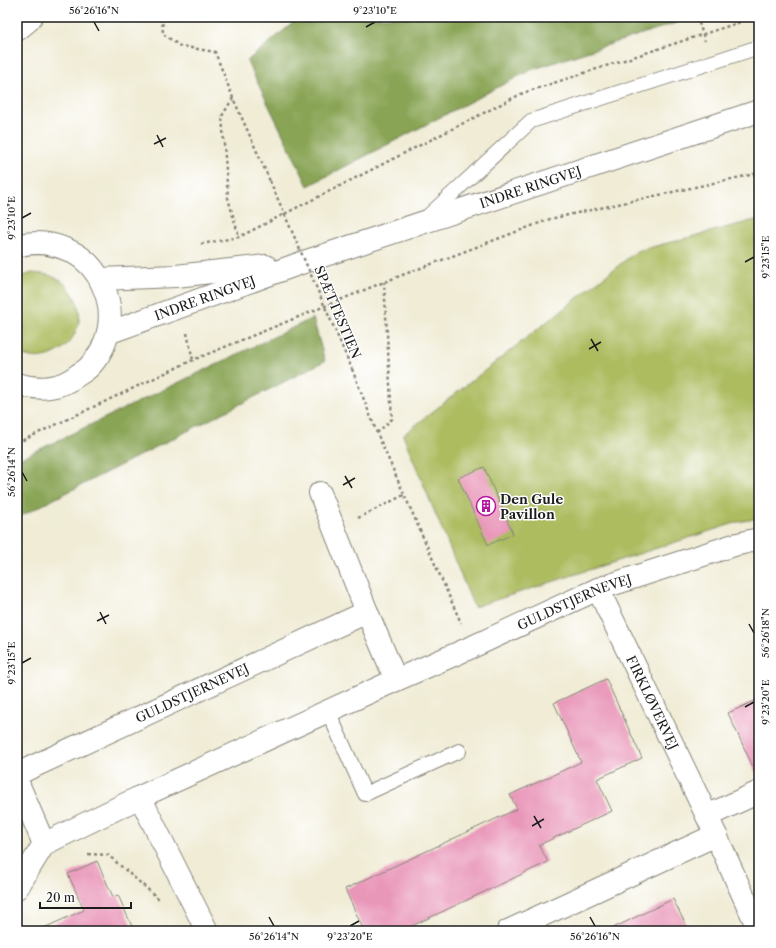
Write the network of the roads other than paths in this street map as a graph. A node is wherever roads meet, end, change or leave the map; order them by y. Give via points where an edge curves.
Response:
1 (31, 17) edge
2 (17, 30) edge
3 (759, 47) edge
4 (759, 111) edge
5 (419, 224) junction
6 (17, 246) edge
7 (301, 263) junction
8 (100, 279) junction
9 (108, 332) junction
10 (17, 384) edge
11 (320, 493) dead end
12 (759, 539) edge
13 (598, 589) junction
14 (367, 612) junction
15 (396, 680) junction
16 (328, 711) junction
17 (459, 751) dead end
18 (17, 774) edge
19 (17, 781) edge
20 (759, 792) edge
21 (140, 797) junction
22 (707, 816) junction
23 (716, 835) junction
24 (44, 844) junction
25 (17, 888) edge
26 (759, 930) edge
27 (207, 931) edge
28 (508, 931) edge

1 - 2 street
3 - 5 lane via 531,121
4 - 5 street, INDRE RINGVEJ
5 - 7 street, INDRE RINGVEJ
6 - 8 street via 43,243 60,246 90,265
7 - 8 street, INDRE RINGVEJ via 176,276
7 - 9 street, INDRE RINGVEJ
8 - 9 street via 108,296
9 - 10 street via 100,352 92,363 71,380 51,387 30,388
11 - 14 street
12 - 13 street, GULDSTJERNEVEJ via 734,544
13 - 15 street, GULDSTJERNEVEJ
13 - 22 street, FIRKLØVERVEJ
14 - 15 street
14 - 18 street, GULDSTJERNEVEJ
15 - 16 street, GULDSTJERNEVEJ
16 - 17 lane via 365,794
16 - 21 street, GULDSTJERNEVEJ
19 - 24 street
20 - 22 street
21 - 24 street, GULDSTJERNEVEJ
21 - 27 street
22 - 23 street, FIRKLØVERVEJ
23 - 26 street, FIRKLØVERVEJ
23 - 28 street
24 - 25 street

